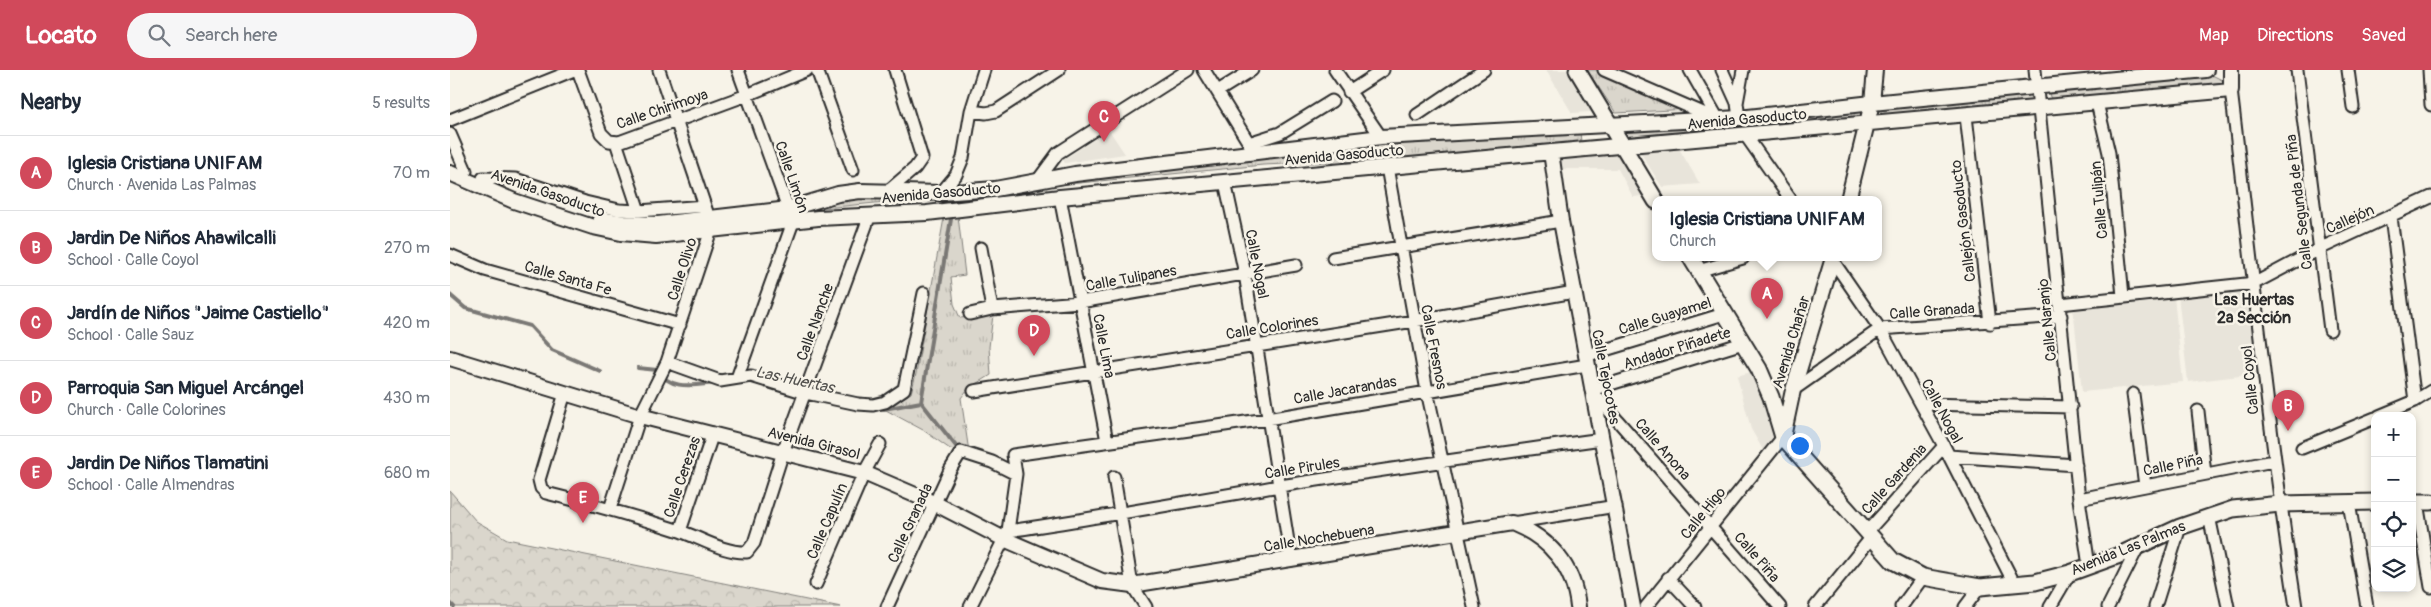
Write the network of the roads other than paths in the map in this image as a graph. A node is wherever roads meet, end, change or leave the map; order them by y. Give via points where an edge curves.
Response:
1 (576, 70) edge
2 (659, 70) edge
3 (738, 70) edge
4 (807, 70) edge
5 (817, 70) edge
6 (895, 70) edge
7 (984, 70) edge
8 (1059, 70) edge
9 (1188, 70) edge
10 (1204, 70) edge
11 (1252, 70) edge
12 (1335, 70) edge
13 (1383, 70) edge
14 (1484, 70) edge
15 (1577, 70) edge
16 (1604, 70) edge
17 (1690, 70) edge
18 (1722, 70) edge
19 (1742, 70) edge
20 (1875, 70) edge
21 (2035, 70) edge
22 (2206, 70) edge
23 (2231, 70) edge
24 (2297, 70) edge
25 (2348, 70) edge
26 (2429, 70) edge
27 (2036, 88) junction
28 (2231, 90) junction
29 (1218, 91) junction
30 (1349, 92) junction
31 (747, 95) junction
32 (1332, 101) dead end
33 (2097, 102) junction
34 (1737, 103) junction
35 (1872, 103) junction
36 (2431, 105) edge
37 (2352, 107) dead end
38 (2039, 108) junction
39 (971, 111) junction
40 (1417, 115) dead end
41 (1966, 116) junction
42 (1739, 118) junction
43 (1718, 119) junction
44 (450, 120) edge
45 (677, 120) junction
46 (1609, 124) junction
47 (1867, 124) junction
48 (450, 134) edge
49 (1746, 136) junction
50 (1381, 137) junction
51 (612, 141) junction
52 (1622, 145) junction
53 (1252, 148) junction
54 (1551, 152) junction
55 (1387, 167) junction
56 (450, 168) edge
57 (853, 170) dead end
58 (466, 171) junction
59 (450, 173) edge
60 (482, 178) junction
61 (1038, 180) junction
62 (1225, 182) junction
63 (887, 192) junction
64 (941, 193) junction
65 (1653, 196) edge
66 (1788, 196) edge
67 (1849, 196) edge
68 (1060, 197) junction
69 (2431, 197) edge
70 (639, 211) junction
71 (870, 215) junction
72 (790, 216) junction
73 (2391, 217) junction
74 (708, 218) junction
75 (1561, 221) junction
76 (1400, 247) junction
77 (981, 248) dead end
78 (2319, 249) junction
79 (450, 256) edge
80 (1333, 258) dead end
81 (1718, 261) edge
82 (1831, 261) edge
83 (1834, 261) edge
84 (1295, 262) dead end
85 (1694, 264) edge
86 (1244, 271) junction
87 (2255, 282) junction
88 (1574, 292) junction
89 (924, 293) dead end
90 (2123, 296) junction
91 (1080, 302) junction
92 (2060, 304) junction
93 (992, 309) junction
94 (970, 314) dead end
95 (1724, 314) junction
96 (2061, 316) junction
97 (1414, 321) junction
98 (1990, 322) junction
99 (680, 325) junction
100 (1880, 329) junction
101 (2330, 330) dead end
102 (1742, 343) junction
103 (1256, 345) junction
104 (450, 358) edge
105 (1586, 360) junction
106 (666, 365) junction
107 (1094, 370) junction
108 (737, 378) junction
109 (1592, 390) junction
110 (1793, 390) junction
111 (974, 391) dead end
112 (1427, 391) junction
113 (2431, 391) edge
114 (565, 393) junction
115 (2133, 394) dead end
116 (804, 396) junction
117 (2415, 401) junction
118 (1921, 404) junction
119 (2071, 407) junction
120 (2198, 411) dead end
121 (2389, 412) edge
122 (640, 416) junction
123 (1267, 419) junction
124 (2371, 420) edge
125 (713, 433) junction
126 (1783, 437) junction
127 (1602, 439) junction
128 (1107, 441) junction
129 (880, 444) dead end
130 (2302, 448) dead end
131 (1946, 451) junction
132 (783, 452) junction
133 (2273, 460) junction
134 (1442, 461) junction
135 (2076, 465) junction
136 (864, 473) junction
137 (1016, 474) junction
138 (2204, 474) junction
139 (1114, 477) dead end
140 (2145, 486) junction
141 (1278, 487) junction
142 (2079, 499) junction
143 (2371, 502) edge
144 (2420, 502) edge
145 (2349, 503) junction
146 (936, 504) junction
147 (2280, 504) junction
148 (1616, 506) junction
149 (610, 509) junction
150 (1120, 515) junction
151 (2209, 516) junction
152 (1512, 523) junction
153 (2180, 527) junction
154 (1711, 528) junction
155 (680, 531) junction
156 (1458, 532) junction
157 (1006, 535) junction
158 (1869, 535) junction
159 (2138, 547) junction
160 (1291, 560) junction
161 (2089, 566) junction
162 (2070, 573) junction
163 (1923, 577) junction
164 (1668, 578) junction
165 (816, 584) dead end
166 (2016, 585) junction
167 (1132, 586) junction
168 (1980, 586) junction
169 (2431, 587) edge
170 (887, 607) edge
171 (970, 607) edge
172 (1146, 607) edge
173 (1474, 607) edge
174 (1578, 607) edge
175 (1634, 607) edge
176 (1646, 607) edge
177 (1695, 607) edge
178 (1780, 607) edge
179 (1815, 607) edge
180 (1901, 607) edge
181 (1965, 607) edge
182 (2050, 607) edge
183 (2108, 607) edge
184 (2155, 607) edge
185 (2228, 607) edge
186 (2296, 607) edge
187 (2367, 607) edge

1 - 44 street
1 - 51 street via 601,133
2 - 45 street
3 - 31 street, Calle Limón
4 - 31 street, Calle Chirimoya
5 - 57 street
6 - 63 street via 922,158
7 - 39 street
8 - 39 street via 996,111
9 - 61 street via 1058,153
10 - 29 street
11 - 29 street
12 - 30 street
13 - 30 street
14 - 40 street
15 - 46 main road
16 - 43 street
17 - 43 street
18 - 34 street
19 - 34 street
20 - 35 street
21 - 27 street, Calle Naranjo
22 - 27 street, Avenida Gasoducto
23 - 28 street
24 - 78 street, Calle Segunda de Piña
25 - 37 street
26 - 36 street
27 - 35 street, Avenida Gasoducto
27 - 38 street, Calle Naranjo
28 - 33 street, Avenida Gasoducto
28 - 87 street, Calle Coyol
29 - 53 street
30 - 50 street
31 - 45 street, Calle Chirimoya
31 - 72 street, Calle Limón
32 - 53 street
33 - 38 street, Avenida Gasoducto
33 - 90 street, Calle Tulipán via 2109,152
34 - 42 street
35 - 42 street, Avenida Gasoducto
35 - 47 street
38 - 41 street, Avenida Gasoducto
38 - 92 street, Calle Naranjo
39 - 64 street via 963,158 956,175
41 - 47 street, Avenida Gasoducto
41 - 98 street, Callejón Gasoducto
42 - 43 street, Avenida Gasoducto
43 - 46 street, Avenida Gasoducto
45 - 51 street, Calle Chirimoya
45 - 74 street
46 - 50 street, Avenida Gasoducto
46 - 52 main road
47 - 49 street, Avenida Gasoducto
47 - 67 street
48 - 58 street
49 - 52 street, Avenida Gasoducto
49 - 66 street
50 - 53 street, Avenida Gasoducto
51 - 70 street
52 - 54 street, Avenida Gasoducto
52 - 65 main road
53 - 61 street, Avenida Gasoducto
54 - 55 street, Avenida Gasoducto
54 - 75 street, Calle Tejocotes
55 - 62 street, Avenida Gasoducto
55 - 76 street, Calle Fresnos
56 - 58 street, Avenida Gasoducto
58 - 60 street, Avenida Gasoducto
59 - 74 street, Avenida Gasoducto via 514,201 593,227 656,236
60 - 70 street via 515,179 585,202
60 - 74 street, Avenida Gasoducto via 586,215 623,223 658,224
61 - 64 street, Avenida Gasoducto via 995,189
62 - 68 street, Avenida Gasoducto
62 - 86 street, Calle Nogal
63 - 64 street, Avenida Gasoducto
63 - 72 street, Avenida Gasoducto via 838,194
68 - 71 street, Avenida Gasoducto via 927,213
68 - 91 street, Calle Lima
69 - 73 street, Callejón
70 - 74 street
71 - 72 street, Avenida Gasoducto
71 - 116 street, Calle Nanche
72 - 74 street, Avenida Gasoducto
72 - 108 street, Calle Limón
73 - 78 street, Callejón
73 - 117 street
74 - 99 street, Calle Olivo
75 - 76 street
75 - 88 street, Calle Tejocotes
76 - 80 street
76 - 97 street, Calle Fresnos
77 - 93 street
78 - 87 street, Callejón
78 - 101 street, Calle Segunda de Piña
79 - 99 street, Calle Santa Fe via 485,270
81 - 85 street
82 - 110 street, Avenida Chañar
83 - 100 street, Calle Nogal
84 - 86 street, Calle Tulipanes
85 - 95 main road, Avenida Las Palmas
86 - 91 street, Calle Tulipanes
86 - 103 street, Calle Nogal
87 - 90 street via 2196,291
87 - 133 street, Calle Coyol
88 - 97 street, Calle Colorines
88 - 105 street, Calle Tejocotes
89 - 116 street via 904,389 885,402 873,405
90 - 92 street
91 - 93 street, Calle Tulipanes
91 - 107 street, Calle Lima
92 - 96 street, Calle Naranjo
93 - 94 street, Calle Tulipanes
95 - 102 main road, Avenida Las Palmas
95 - 105 street, Calle Guayamel
96 - 98 street, Calle Granada
96 - 119 street, Calle Naranjo
97 - 103 street, Calle Colorines
97 - 112 street, Calle Fresnos
98 - 100 street, Calle Granada
99 - 106 street, Calle Olivo
100 - 110 street, Calle Granada
100 - 118 street, Calle Nogal
102 - 109 street, Andador Piñadete
102 - 126 main road, Avenida Las Palmas via 1759,369
103 - 107 street, Calle Colorines
103 - 123 street, Calle Nogal
104 - 114 street, Avenida Girasol
105 - 109 street, Calle Tejocotes
105 - 112 street, Calle Jacarandas
106 - 108 street via 720,381
106 - 122 street, Calle Olivo
107 - 111 street, Calle Colorines
107 - 128 street, Calle Lima
108 - 116 street via 751,376
109 - 127 street, Calle Tejocotes
109 - 154 street, Calle Anona
110 - 126 street, Avenida Chañar
112 - 123 street, Calle Jacarandas
112 - 134 street, Calle Fresnos
113 - 117 street
114 - 122 street, Avenida Girasol
114 - 149 street via 539,480 540,488 546,494
115 - 140 street
116 - 132 street, Calle Nanche
117 - 121 street
118 - 119 street
118 - 131 street, Calle Nogal
119 - 135 street, Calle Naranjo
120 - 138 street
122 - 125 street, Avenida Girasol
122 - 149 street, Calle Olivo
123 - 128 street, Calle Jacarandas
123 - 141 street, Calle Nogal
124 - 130 street
125 - 132 street, Avenida Girasol
125 - 155 street, Calle Cerezas
126 - 154 street, Calle Higo
126 - 158 main road, Avenida Las Palmas
127 - 134 street, Calle Pirules
127 - 148 street, Calle Tejocotes
128 - 137 street, Calle Jacarandas via 1013,455
129 - 136 street, Calle Capulín
131 - 135 street
131 - 158 street, Calle Gardenia
131 - 166 street, Calle Nogal
132 - 136 street, Avenida Girasol
132 - 155 street, Calle Nanche via 754,543 747,552 736,552
133 - 138 street, Calle Piña
133 - 147 street, Calle Coyol
134 - 141 street, Calle Pirules
134 - 156 street, Calle Fresnos
135 - 142 street, Calle Naranjo
136 - 146 street, Avenida Girasol
136 - 165 street, Calle Capulín
137 - 146 street, Calle Granada via 961,452
137 - 157 street
138 - 140 street, Calle Piña
139 - 150 street
140 - 142 street, Calle Piña
141 - 150 street, Calle Pirules
141 - 160 street, Calle Nogal
142 - 161 street, Calle Naranjo
143 - 145 main road, Avenida Las Palmas
144 - 169 street
145 - 147 main road, Avenida Las Palmas
145 - 187 street
146 - 157 street, Avenida Girasol
146 - 170 street, Calle Granada
147 - 151 main road, Avenida Las Palmas via 2233,509
147 - 186 street, Calle Coyol
148 - 152 street
148 - 175 street, Calle Tejocotes
149 - 155 street
150 - 157 street, Calle Pirules
150 - 167 street
151 - 153 main road, Avenida Las Palmas
151 - 185 street
152 - 156 street, Calle Nochebuena
152 - 174 street via 1532,531 1559,557 1577,591
153 - 159 main road, Avenida Las Palmas
153 - 184 street
154 - 164 street, Calle Higo
154 - 178 street, Calle Piña
156 - 160 street, Calle Nochebuena
156 - 173 street, Calle Fresnos
157 - 167 street, Avenida Girasol via 1102,580
157 - 171 street
158 - 163 main road, Avenida Las Palmas via 1893,561
158 - 179 street, Calle Gardenia
159 - 161 main road, Avenida Las Palmas
159 - 183 street
160 - 167 street, Calle Nochebuena
161 - 162 main road, Avenida Las Palmas
162 - 166 main road, Avenida Las Palmas
162 - 182 street
163 - 168 main road, Avenida Las Palmas
163 - 180 street
164 - 176 street, Calle Higo
164 - 177 street
166 - 168 main road, Avenida Las Palmas
167 - 172 street
168 - 181 street

